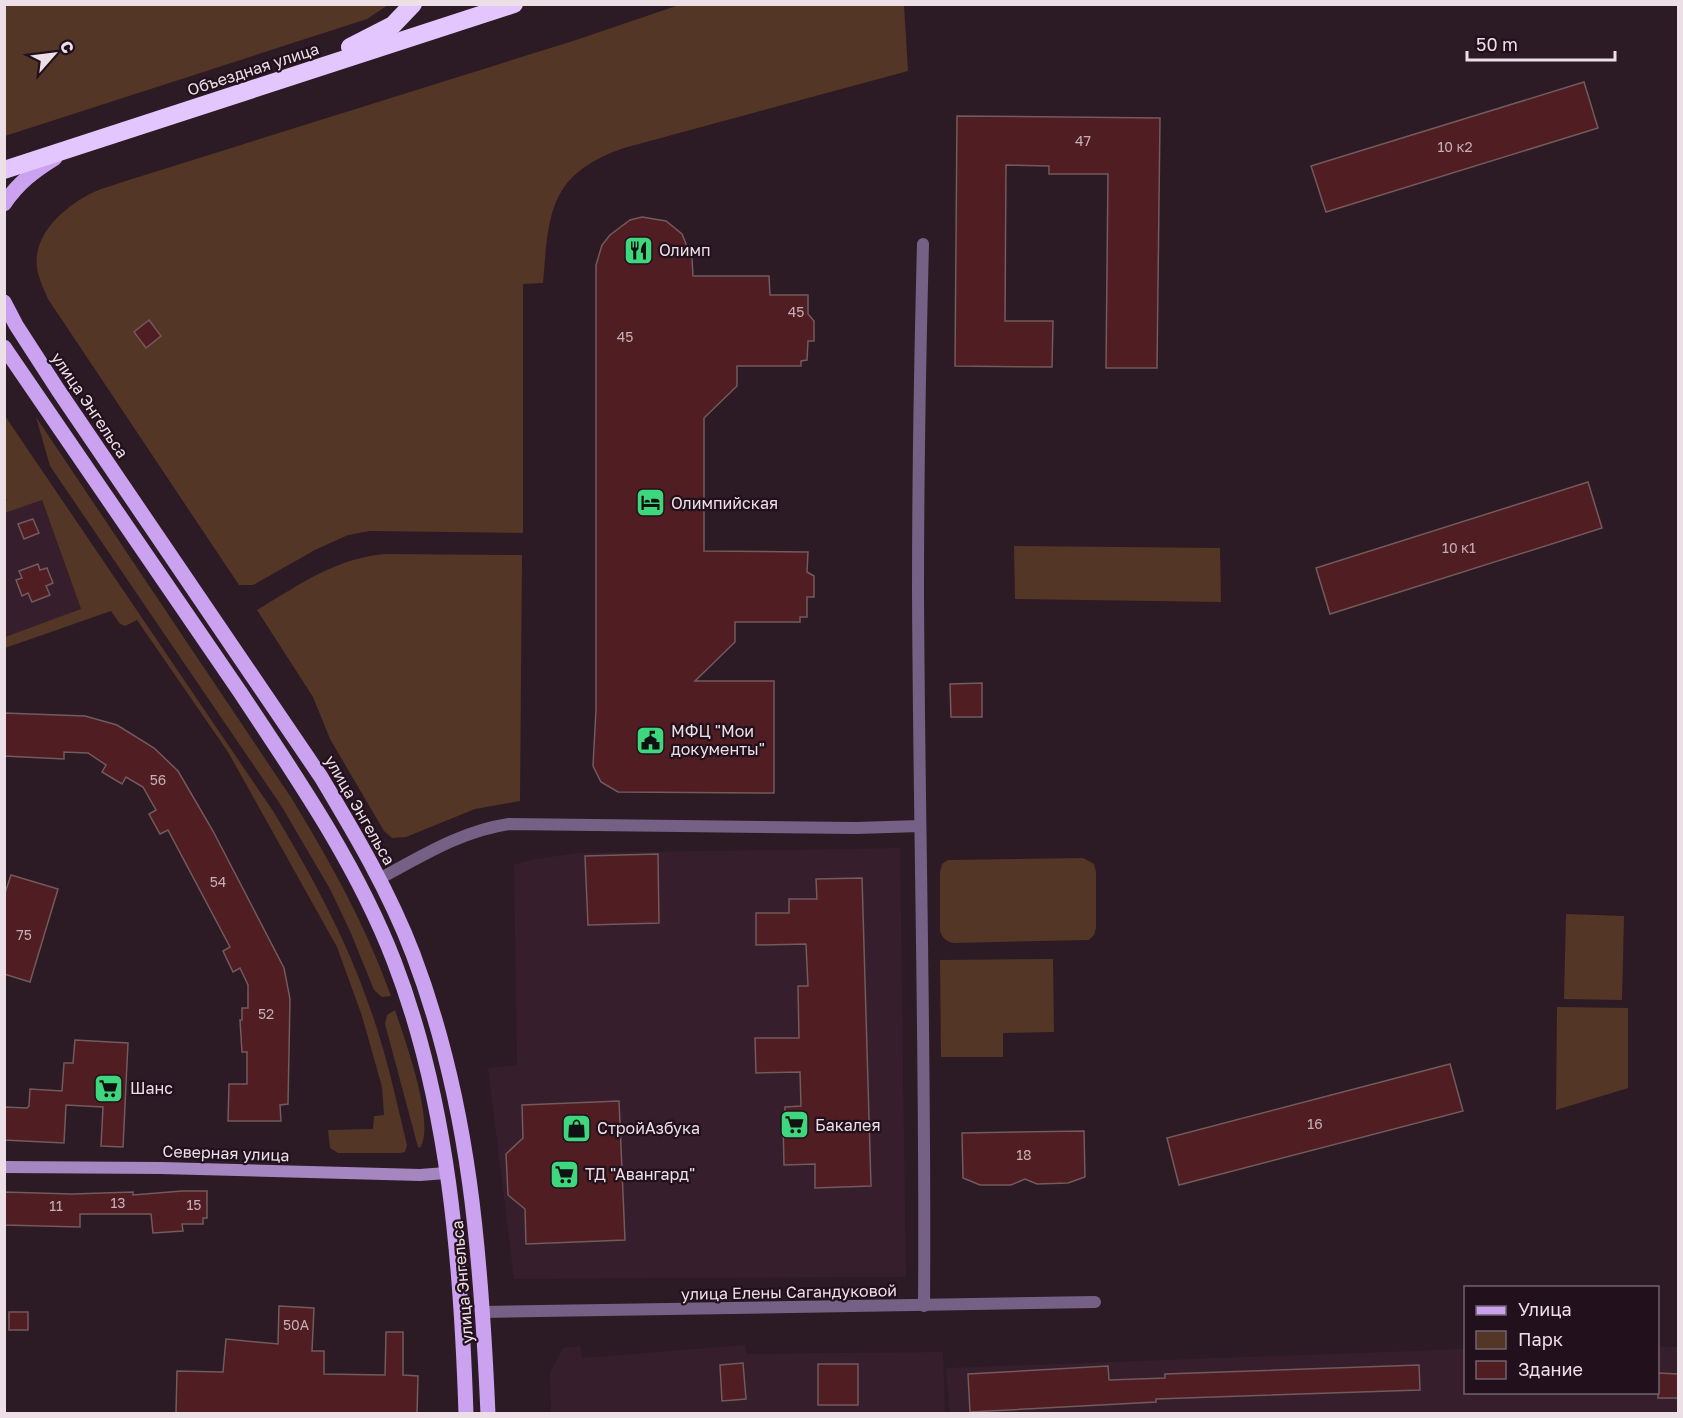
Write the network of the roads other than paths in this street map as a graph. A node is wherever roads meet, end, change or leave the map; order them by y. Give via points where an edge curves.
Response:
1 (413, 4) edge
2 (514, 4) edge
3 (267, 85) junction
4 (72, 148) junction
5 (4, 170) edge
6 (4, 204) edge
7 (923, 244) dead end
8 (4, 302) edge
9 (4, 347) edge
10 (217, 622) junction
11 (200, 633) junction
12 (920, 826) junction
13 (379, 879) junction
14 (360, 889) junction
15 (4, 1167) edge
16 (468, 1170) junction
17 (446, 1173) junction
18 (480, 1259) junction
19 (458, 1260) junction
20 (1095, 1302) dead end
21 (924, 1306) junction
22 (484, 1312) junction
23 (462, 1313) junction
24 (466, 1413) edge
25 (488, 1413) edge

1 - 3 highway via 393,25 369,39
2 - 3 highway, Объездная улица
3 - 4 highway, Объездная улица
4 - 5 highway, Объездная улица
4 - 6 main road via 25,178
7 - 12 street via 919,436
8 - 10 main road, улица Энгельса via 58,390
9 - 11 main road, улица Энгельса
10 - 11 main road
10 - 13 main road, улица Энгельса via 321,777
11 - 14 main road, улица Энгельса via 304,790
12 - 13 street via 509,824 450,840
12 - 21 street
13 - 14 main road
13 - 16 main road, улица Энгельса via 413,952 437,1023
14 - 17 main road, улица Энгельса via 394,960 419,1040
15 - 17 street, Северная улица
16 - 17 main road
16 - 18 main road, улица Энгельса
17 - 19 main road, улица Энгельса
18 - 19 main road
18 - 22 main road, улица Энгельса
19 - 23 main road, улица Энгельса
20 - 21 street, улица Елены Сагандуковой
21 - 22 street, улица Елены Сагандуковой
22 - 23 main road
22 - 25 main road, улица Энгельса
23 - 24 main road, улица Энгельса

